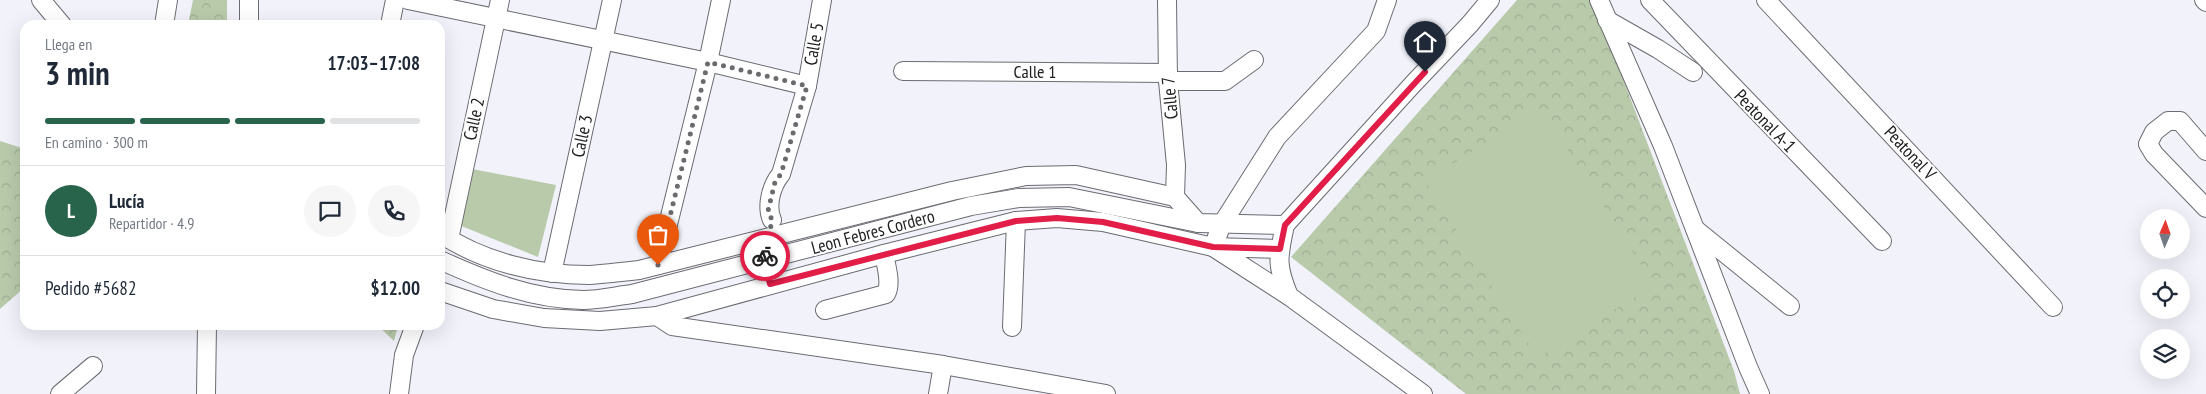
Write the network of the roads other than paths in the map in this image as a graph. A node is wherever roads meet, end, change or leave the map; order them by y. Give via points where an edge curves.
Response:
1 (41, 0) edge
2 (168, 0) edge
3 (395, 0) edge
4 (408, 0) edge
5 (500, 0) edge
6 (612, 0) edge
7 (721, 0) edge
8 (822, 0) edge
9 (1167, 0) edge
10 (1387, 0) edge
11 (1490, 0) edge
12 (1599, 0) edge
13 (1650, 0) edge
14 (1766, 0) edge
15 (496, 18) junction
16 (58, 20) edge
17 (165, 20) edge
18 (391, 20) edge
19 (1607, 20) junction
20 (602, 41) junction
21 (1254, 60) dead end
22 (708, 62) junction
23 (903, 71) dead end
24 (1693, 72) dead end
25 (1168, 77) junction
26 (807, 86) junction
27 (2206, 151) edge
28 (1175, 197) junction
29 (2206, 208) edge
30 (1016, 221) junction
31 (1198, 223) junction
32 (1222, 224) junction
33 (1285, 225) junction
34 (1695, 229) junction
35 (445, 232) edge
36 (445, 236) edge
37 (769, 239) junction
38 (1882, 242) dead end
39 (1213, 247) junction
40 (1280, 249) junction
41 (884, 254) junction
42 (764, 261) junction
43 (445, 262) edge
44 (658, 265) junction
45 (552, 273) junction
46 (770, 284) junction
47 (445, 293) edge
48 (1289, 296) junction
49 (1790, 306) dead end
50 (2053, 307) dead end
51 (825, 310) dead end
52 (657, 316) junction
53 (1012, 327) dead end
54 (207, 330) edge
55 (413, 330) edge
56 (943, 365) junction
57 (94, 366) dead end
58 (60, 394) edge
59 (207, 394) edge
60 (399, 394) edge
61 (938, 394) edge
62 (1106, 394) edge
63 (1423, 394) edge
64 (1760, 394) edge

1 - 16 street
2 - 17 street
3 - 18 street
4 - 15 street
5 - 15 street, Calle 2
6 - 20 street, Calle 3
7 - 22 street
8 - 26 street, Calle 5
9 - 25 street, Calle 7
10 - 32 street via 1376,31 1277,137
11 - 33 street
12 - 19 street
13 - 38 street, Peatonal A-1
14 - 50 street, Peatonal V
15 - 20 street
15 - 35 street, Calle 2
19 - 24 street
19 - 34 street via 1663,146
20 - 22 street
20 - 45 street, Calle 3
21 - 25 street, Calle 1 via 1224,81
22 - 26 street
22 - 44 street
23 - 25 street, Calle 1
25 - 28 street, Calle 7 via 1176,165
26 - 37 street, Calle 5 via 781,174 775,182 768,211 772,220
27 - 29 street via 2180,122 2168,121 2154,132 2148,144
28 - 31 street
28 - 37 street via 1076,175 1026,176
30 - 39 street, Leon Febres Cordero via 1057,218 1103,222
30 - 41 street, Leon Febres Cordero
30 - 53 street
31 - 32 street, Leon Febres Cordero
31 - 42 street, Leon Febres Cordero via 1069,197 1019,198 971,206
32 - 33 street, Leon Febres Cordero
32 - 39 street
33 - 40 street
34 - 49 street
34 - 64 street
36 - 45 street via 493,260
37 - 42 street, Calle 5
37 - 44 street
39 - 40 street, Leon Febres Cordero
39 - 48 street
40 - 48 street via 1279,271
41 - 46 street, Leon Febres Cordero
41 - 51 street via 888,278 886,294
42 - 43 street, Leon Febres Cordero via 632,294 584,300 538,296 483,280
42 - 46 street, Calle 5
44 - 45 street via 590,275
46 - 52 street, Leon Febres Cordero
47 - 52 street, Leon Febres Cordero via 493,309 544,318 600,321
48 - 63 street
52 - 56 street via 672,326 689,329
54 - 59 street
55 - 60 street via 404,355
56 - 61 street
56 - 62 street
57 - 58 street

